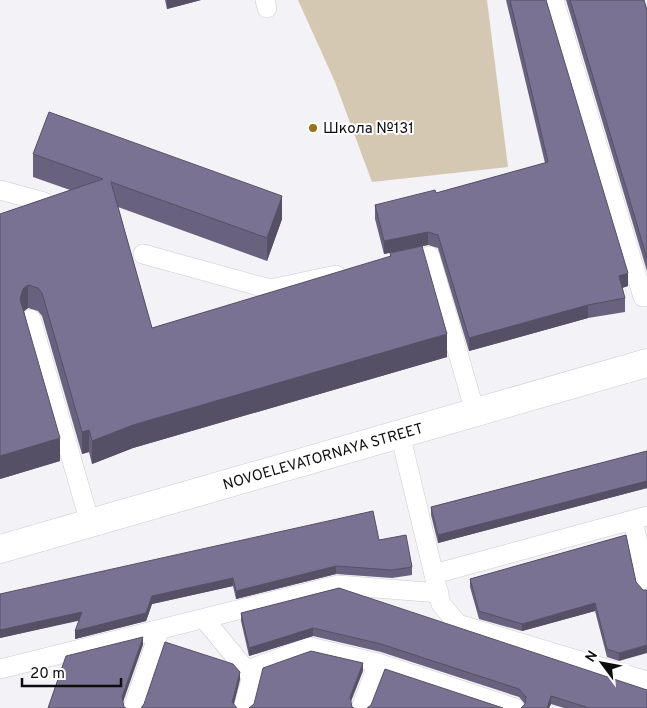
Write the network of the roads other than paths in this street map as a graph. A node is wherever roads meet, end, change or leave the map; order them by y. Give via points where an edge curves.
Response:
1 (554, 0) edge
2 (0, 190) edge
3 (44, 202) edge
4 (143, 254) dead end
5 (383, 266) edge
6 (355, 271) edge
7 (647, 296) edge
8 (31, 319) dead end
9 (647, 363) edge
10 (475, 412) junction
11 (400, 434) junction
12 (640, 518) edge
13 (90, 523) junction
14 (0, 549) edge
15 (434, 574) junction
16 (647, 587) edge
17 (439, 592) junction
18 (204, 618) junction
19 (160, 629) junction
20 (378, 663) junction
21 (0, 668) edge
22 (247, 670) junction
23 (647, 681) edge
24 (464, 700) edge
25 (133, 708) edge
26 (243, 708) edge
27 (361, 708) edge
28 (515, 708) edge

1 - 7 lane via 643,297
2 - 3 lane
4 - 6 lane via 270,288
5 - 10 lane via 430,256
8 - 13 lane
9 - 10 street, NOVOELEVATORNAYA STREET
10 - 11 street, NOVOELEVATORNAYA STREET
11 - 13 street, NOVOELEVATORNAYA STREET
11 - 15 lane
12 - 15 lane
12 - 16 lane
13 - 14 street, NOVOELEVATORNAYA STREET
15 - 17 lane
17 - 18 lane via 338,585
17 - 23 lane via 441,604 458,624
18 - 19 lane
18 - 22 lane
19 - 21 lane
19 - 25 lane
20 - 22 lane via 310,647
20 - 24 lane
20 - 27 lane
22 - 26 lane via 252,677
24 - 28 lane

